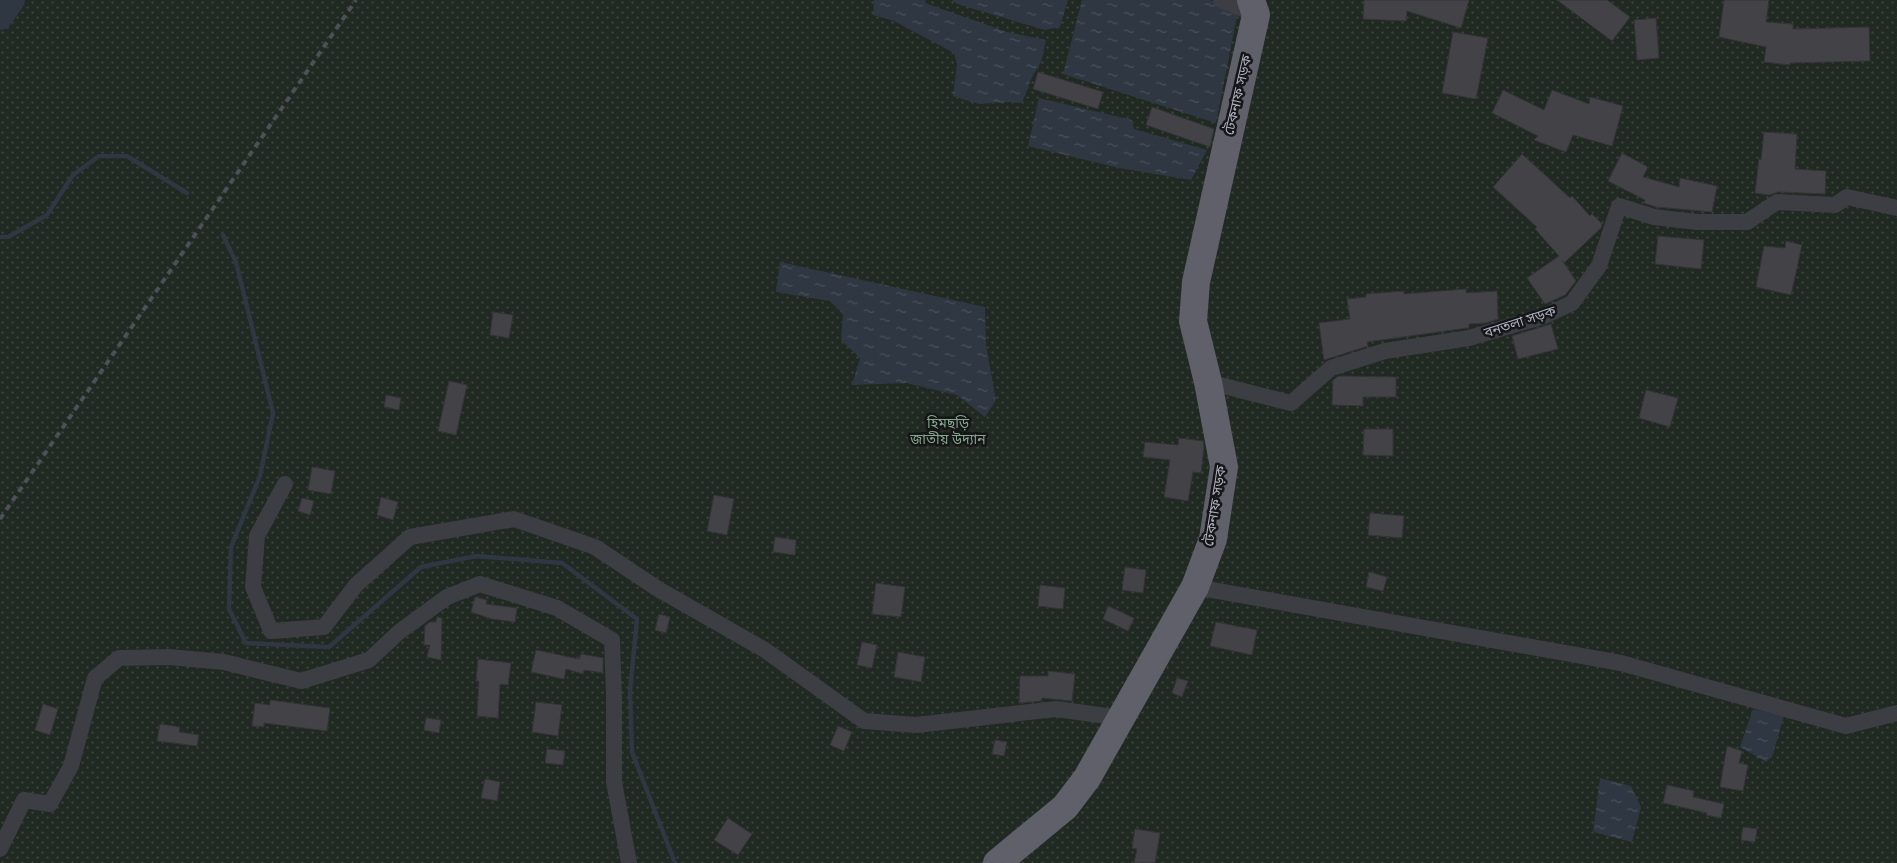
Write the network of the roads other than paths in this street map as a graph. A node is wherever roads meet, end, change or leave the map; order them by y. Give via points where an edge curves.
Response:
1 (1221, 0) edge
2 (1253, 7) edge
3 (1897, 208) edge
4 (1208, 382) junction
5 (285, 484) dead end
6 (1195, 587) junction
7 (1897, 713) edge
8 (1121, 718) junction
9 (0, 849) edge
10 (630, 863) edge
11 (997, 863) edge

1 - 2 street
2 - 4 highway, টেকনাফ সড়ক via 1196,282 1193,321
3 - 4 street, বনতলা সড়ক via 1847,197 1835,204 1777,202 1747,222 1697,222 1654,217 1619,206 1599,266 1572,303 1544,316 1469,338 1385,351 1331,368 1291,403
4 - 6 highway, টেকনাফ সড়ক via 1224,466 1213,539
5 - 8 street via 257,536 253,587 271,631 324,627 356,585 410,537 514,519 595,547 658,589 765,650 864,721 916,724 1056,709
6 - 7 street via 1621,663 1846,726
6 - 8 highway, টেকনাফ সড়ক
8 - 11 highway, টেকনাফ সড়ক via 1087,778 1066,807
9 - 10 street via 24,800 50,804 71,766 95,678 119,658 169,657 224,662 301,681 370,660 398,632 447,597 480,584 557,608 612,640 614,782

